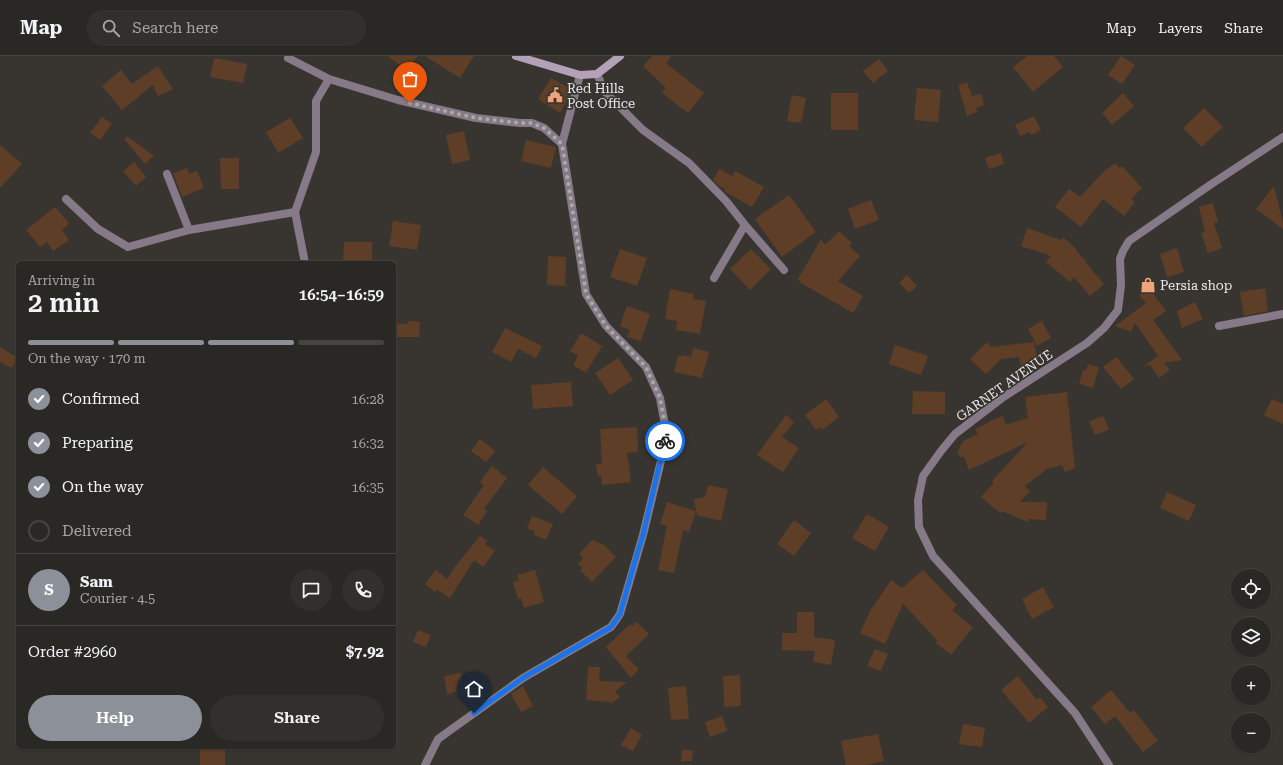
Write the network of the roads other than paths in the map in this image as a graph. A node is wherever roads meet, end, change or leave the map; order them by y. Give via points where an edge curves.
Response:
1 (516, 56) edge
2 (620, 56) edge
3 (288, 58) dead end
4 (597, 74) junction
5 (580, 76) junction
6 (329, 79) junction
7 (1283, 137) edge
8 (562, 144) junction
9 (167, 174) dead end
10 (66, 199) dead end
11 (295, 212) junction
12 (745, 226) junction
13 (189, 230) junction
14 (305, 261) edge
15 (784, 270) dead end
16 (714, 278) dead end
17 (1283, 314) edge
18 (1219, 326) dead end
19 (425, 765) edge
20 (1109, 765) edge

1 - 5 main road
2 - 4 main road
3 - 6 street
4 - 5 main road
4 - 12 street via 605,92 643,130 689,163 726,201
5 - 8 street
6 - 8 street via 398,100 476,118 532,123 544,128
6 - 11 street via 316,101 316,152
7 - 20 street, GARNET AVENUE via 1129,242 1120,259 1121,286 1118,310 1104,328 1088,343 1002,398 955,434 923,476 918,500 919,527 933,556 1075,713
8 - 19 street via 586,294 606,326 646,367 660,398 667,436 620,614 611,627 523,678 438,739
9 - 13 street
10 - 13 street via 98,229 128,247
11 - 13 street
11 - 14 street
12 - 15 street
12 - 16 street
17 - 18 street

